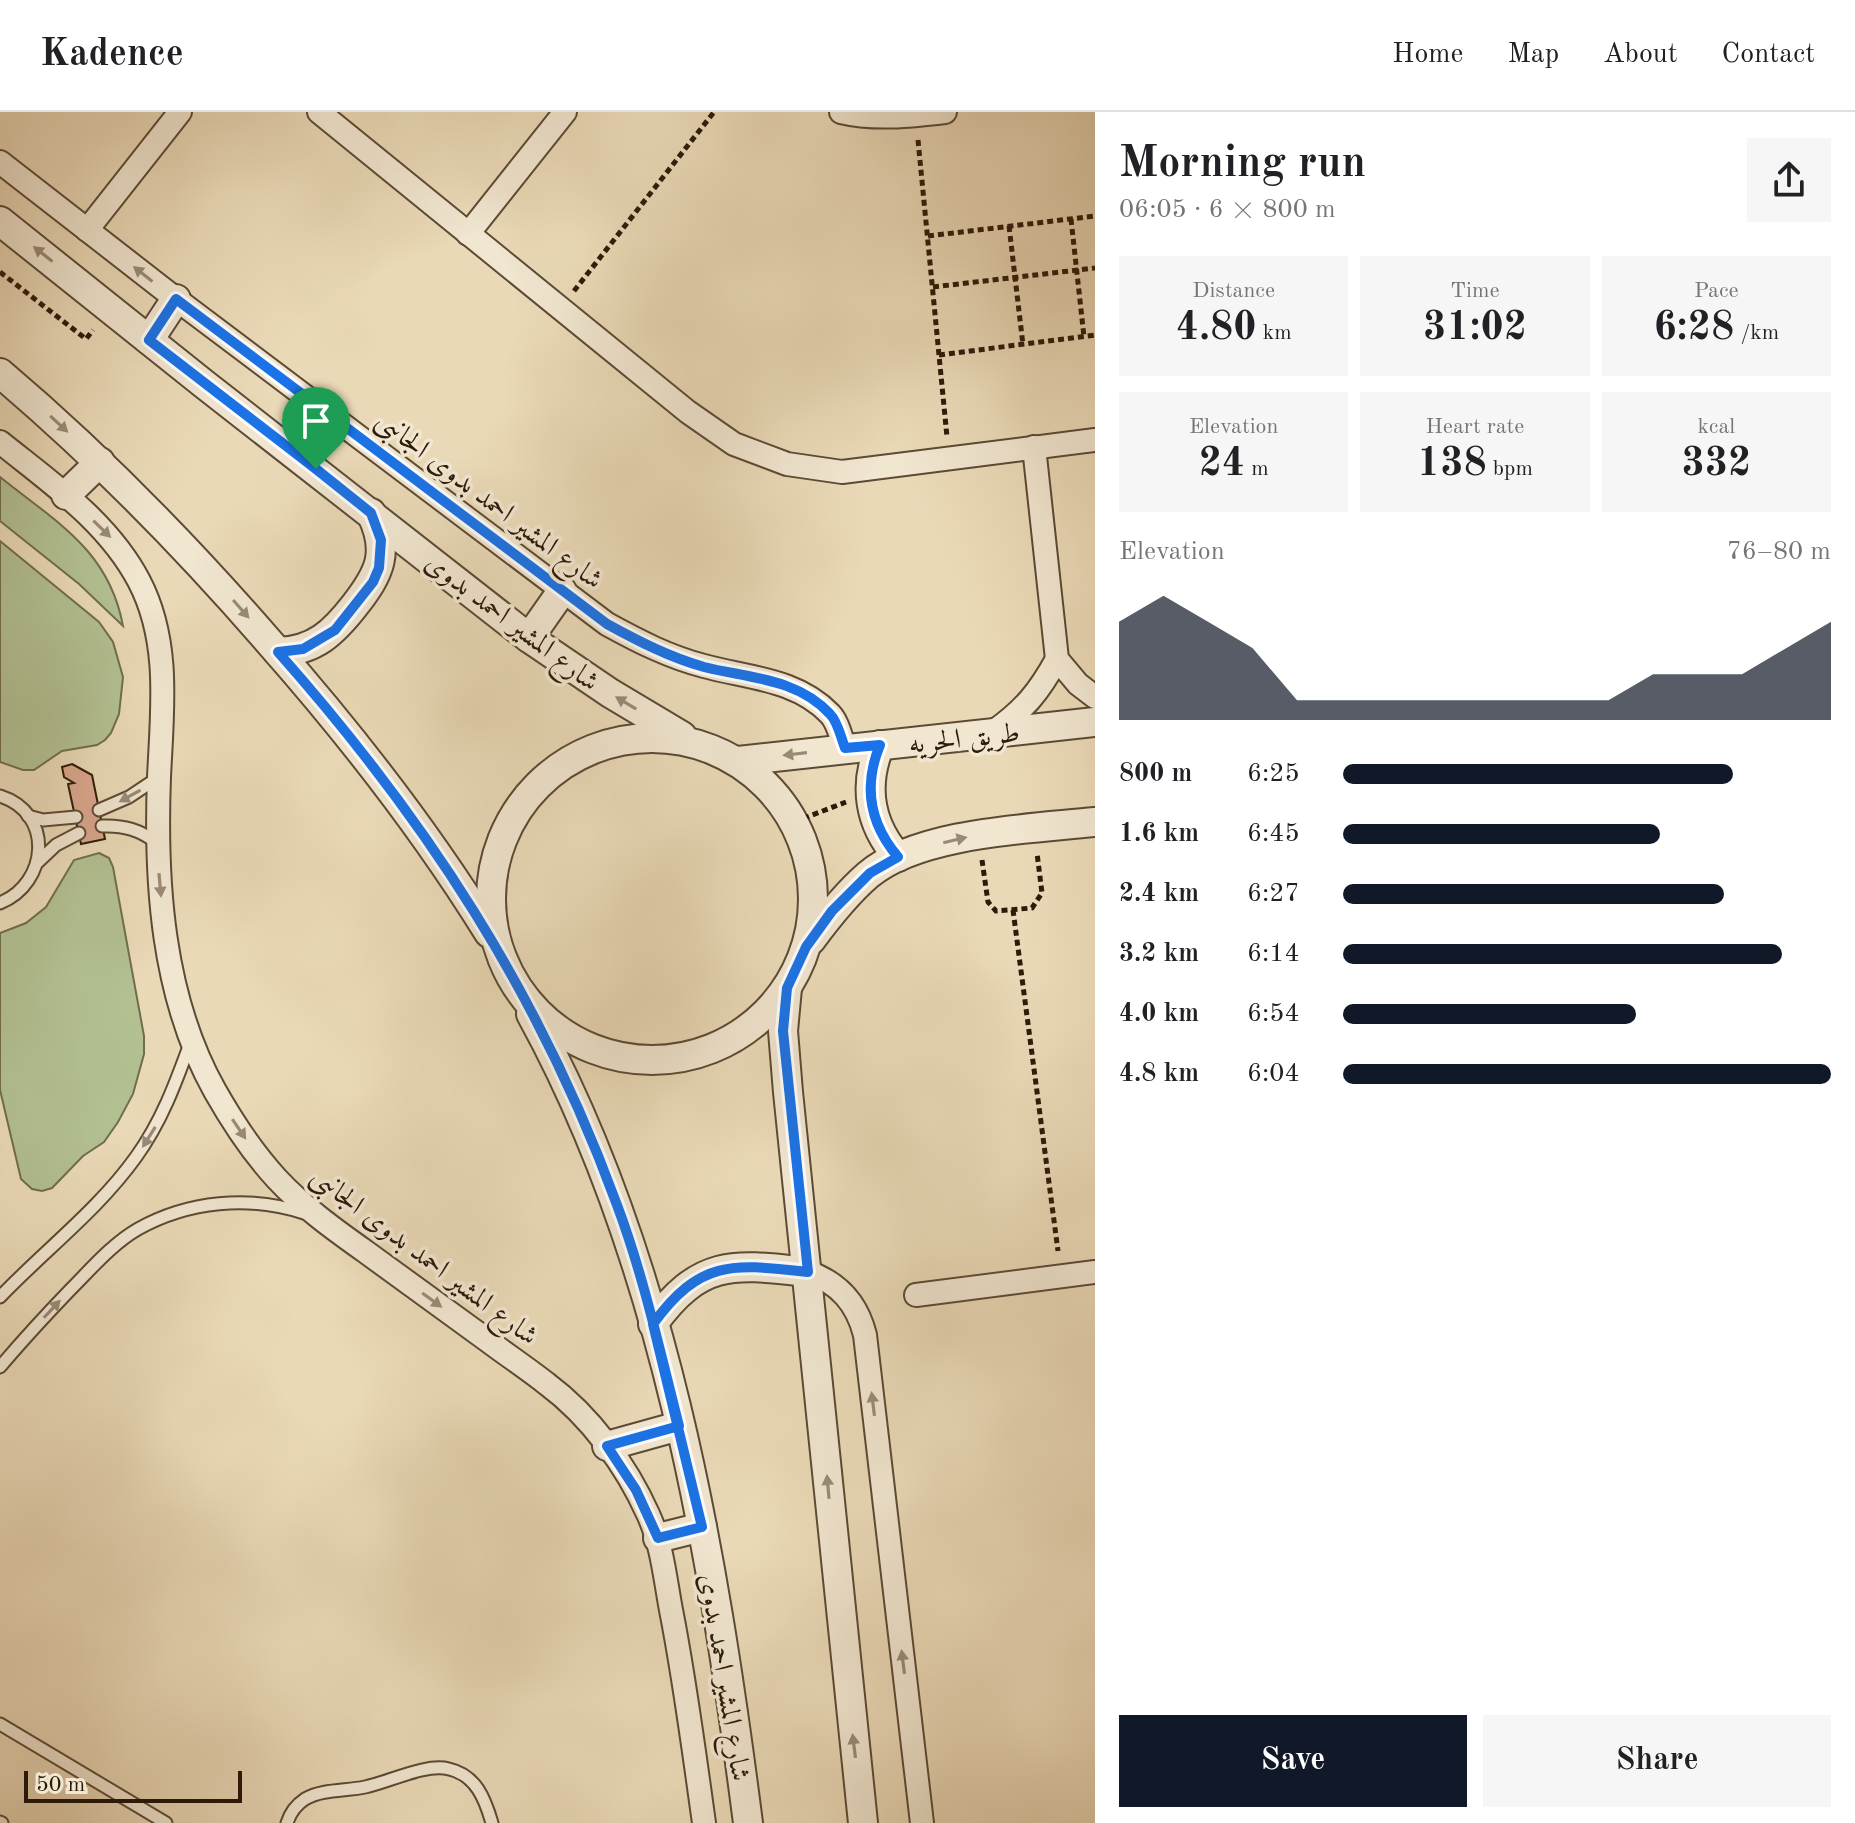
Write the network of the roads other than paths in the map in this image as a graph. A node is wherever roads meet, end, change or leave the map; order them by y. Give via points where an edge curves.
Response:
1 (180, 112) edge
2 (319, 112) edge
3 (565, 112) edge
4 (841, 112) edge
5 (945, 112) edge
6 (0, 162) edge
7 (0, 221) edge
8 (87, 230) junction
9 (468, 234) junction
10 (176, 299) junction
11 (149, 340) junction
12 (0, 373) edge
13 (1095, 440) edge
14 (0, 442) edge
15 (1034, 447) junction
16 (100, 462) junction
17 (66, 495) junction
18 (371, 513) junction
19 (562, 591) junction
20 (529, 638) junction
21 (278, 652) junction
22 (1057, 659) junction
23 (1095, 697) edge
24 (1095, 722) edge
25 (991, 734) junction
26 (693, 742) junction
27 (880, 745) junction
28 (845, 748) junction
29 (738, 761) junction
30 (159, 777) junction
31 (0, 796) edge
32 (99, 810) dead end
33 (28, 816) junction
34 (76, 817) dead end
35 (1095, 822) edge
36 (102, 826) dead end
37 (79, 833) dead end
38 (158, 843) junction
39 (898, 857) junction
40 (38, 863) junction
41 (0, 903) edge
42 (496, 944) junction
43 (806, 947) junction
44 (517, 988) junction
45 (787, 988) junction
46 (191, 1040) junction
47 (320, 1218) junction
48 (808, 1272) junction
49 (1095, 1272) edge
50 (916, 1295) dead end
51 (0, 1297) edge
52 (653, 1324) junction
53 (0, 1367) edge
54 (679, 1426) junction
55 (607, 1446) junction
56 (702, 1527) junction
57 (658, 1538) junction
58 (0, 1724) edge
59 (159, 1821) edge
60 (287, 1823) edge
61 (492, 1823) edge
62 (704, 1823) edge
63 (748, 1823) edge
64 (863, 1823) edge
65 (922, 1823) edge

1 - 8 street
2 - 9 street
3 - 9 street
4 - 5 street
6 - 8 street, شارع المشير احمد بدوى الجانبى
11 -> 7 street, شارع المشير احمد بدوى
10 -> 8 street, شارع المشير احمد بدوى الجانبى
9 - 15 street via 688,412 734,444 787,464 842,472
10 - 11 street
10 - 19 street, شارع المشير احمد بدوى الجانبى
11 - 18 street, شارع المشير احمد بدوى
12 -> 16 street
13 - 15 street
14 - 17 street, شارع المشير احمد بدوى الجانبى
15 - 22 street
16 - 17 street
16 -> 21 street
17 -> 30 street, شارع المشير احمد بدوى الجانبى via 111,538 151,610 162,663
18 - 20 street, شارع المشير احمد بدوى
18 - 21 street via 381,540 373,582 325,638 303,649
19 - 20 street
19 - 28 street, شارع المشير احمد بدوى الجانبى via 641,643 795,690 832,716
26 -> 20 street, شارع المشير احمد بدوى
21 - 42 street via 408,810
22 - 23 street
22 - 25 street via 1041,689
24 - 25 street, طريق الحريه
25 - 27 street, طريق الحريه
26 - 29 street
26 - 42 street via 656,737 618,740 582,752 541,781 504,832 493,868 490,906
27 - 28 street, طريق الحريه
27 - 39 street via 870,798 879,830
28 -> 29 street, طريق الحريه
29 - 43 street via 779,799 806,852 813,916
30 -> 32 lane
30 - 38 street, شارع المشير احمد بدوى الجانبى
31 - 33 lane
33 - 34 lane
33 - 40 lane via 36,830
39 -> 35 street via 979,835
36 - 38 lane via 138,830
37 - 40 lane
38 -> 46 street, شارع المشير احمد بدوى الجانبى via 167,943
39 - 43 street via 870,873
40 - 41 lane via 23,889
42 - 44 street
43 - 45 street
44 - 45 street via 543,1019 575,1042 613,1057 652,1062 692,1056 729,1042 761,1019
44 - 52 street, شارع المشير احمد بدوى via 597,1151
45 - 48 street via 784,1046
46 -> 47 street, شارع المشير احمد بدوى الجانبى via 243,1136 277,1179
46 -> 51 lane via 170,1098 136,1157
53 -> 47 lane via 98,1262 164,1216 194,1207 258,1203
47 -> 55 street, شارع المشير احمد بدوى الجانبى via 548,1384
48 - 52 street via 753,1266 714,1271 680,1291
64 -> 48 street
65 -> 48 street via 865,1335 846,1295
49 - 50 street
52 - 54 street, شارع المشير احمد بدوى
54 - 55 street
54 - 56 street, شارع المشير احمد بدوى
55 - 57 street, شارع المشير احمد بدوى الجانبى via 636,1490
56 - 57 street
56 - 63 street, شارع المشير احمد بدوى
57 - 62 street, شارع المشير احمد بدوى الجانبى
58 - 59 lane
60 - 61 lane via 295,1808 313,1795 435,1766 465,1776 477,1787

